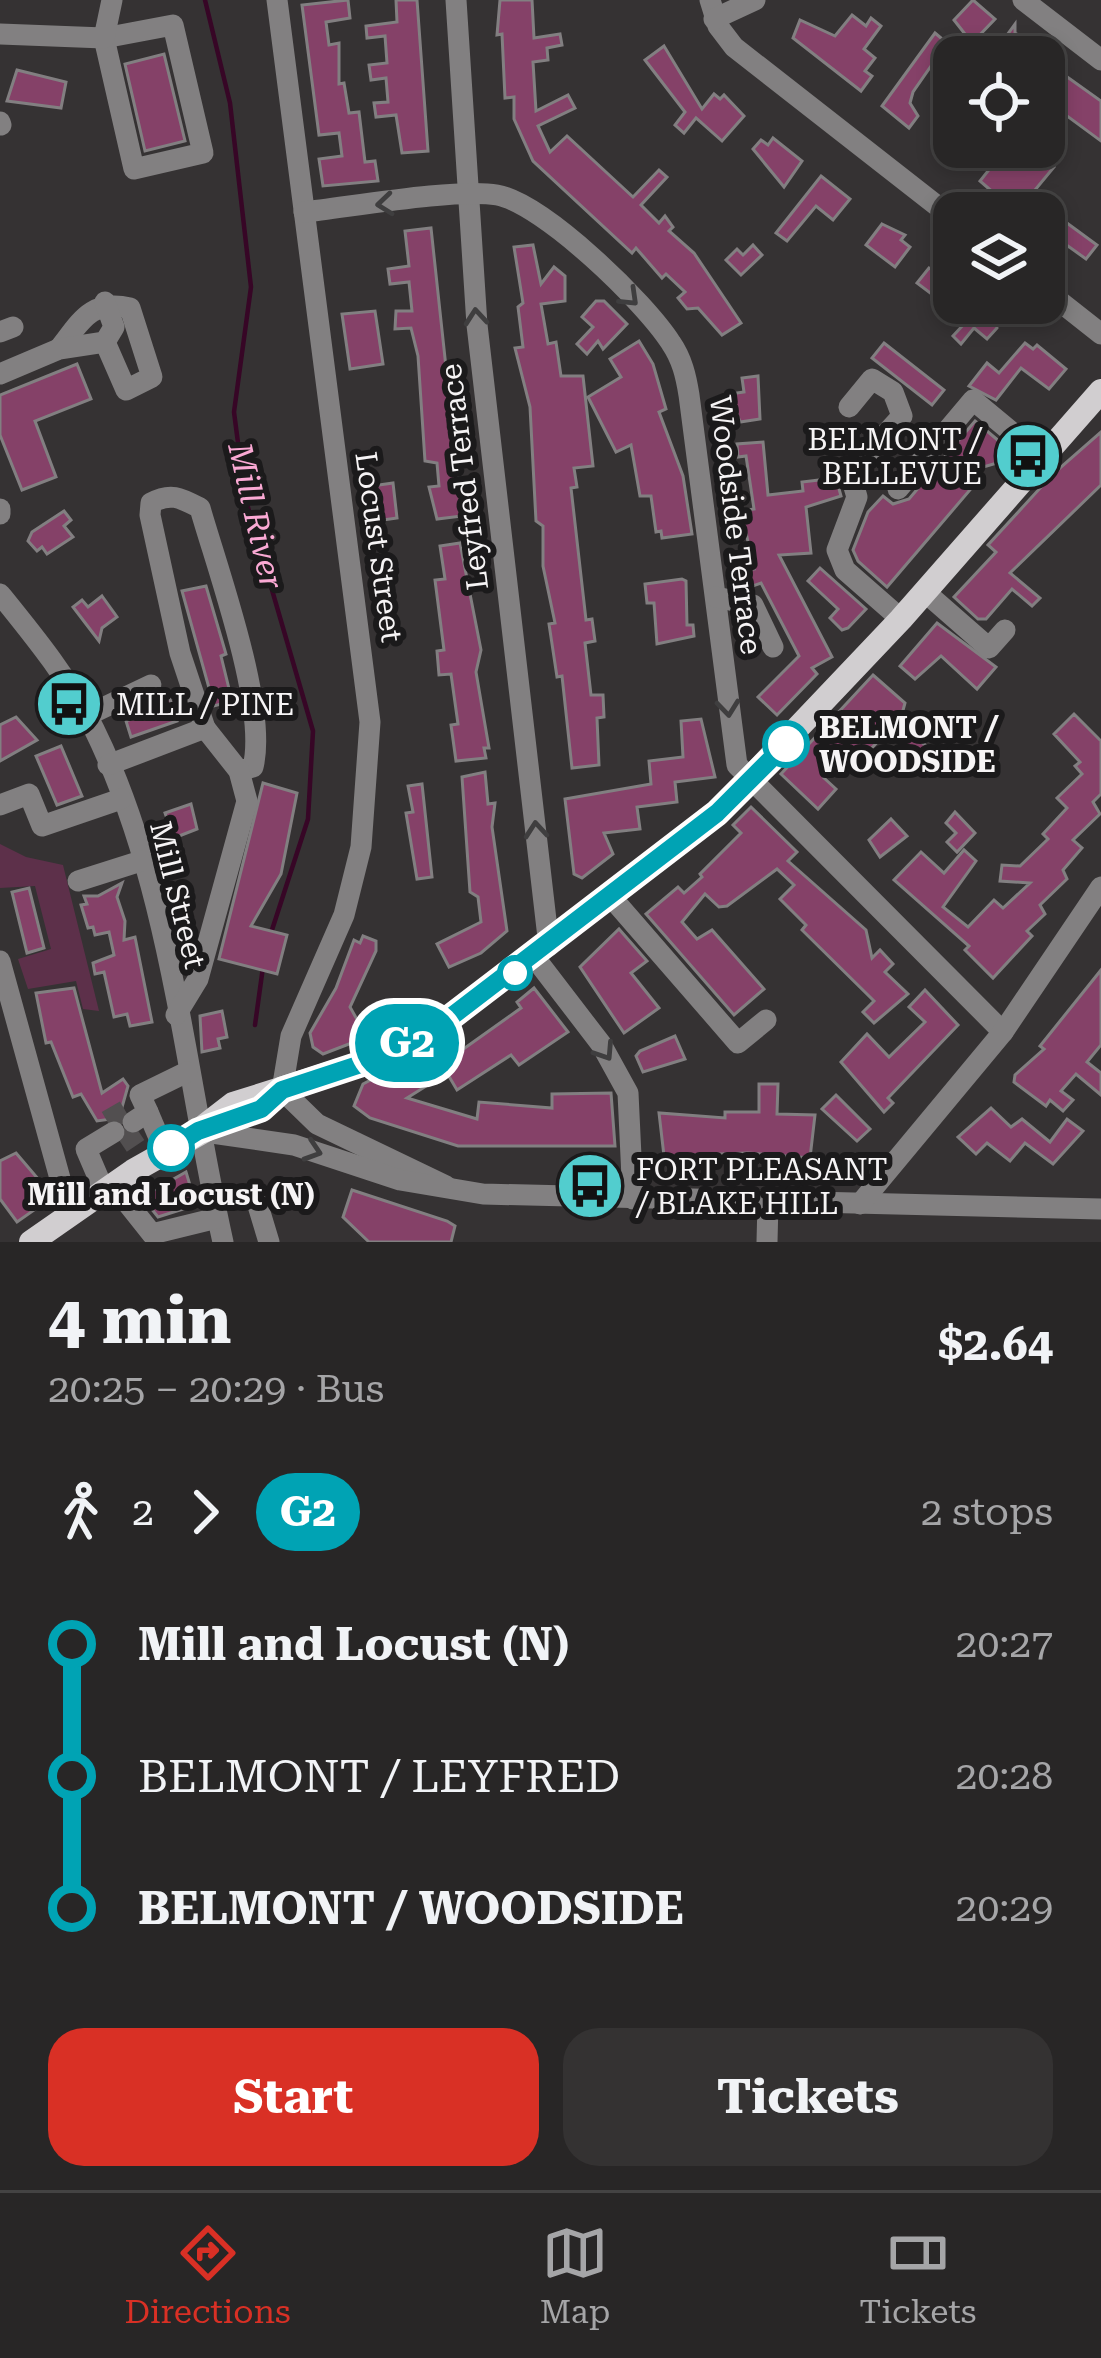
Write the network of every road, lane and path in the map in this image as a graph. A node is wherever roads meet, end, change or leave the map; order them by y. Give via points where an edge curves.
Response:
1 (112, 0) edge
2 (277, 0) edge
3 (456, 0) edge
4 (755, 0) edge
5 (1026, 1) edge
6 (712, 9) edge
7 (0, 34) edge
8 (104, 38) junction
9 (1101, 60) edge
10 (466, 195) junction
11 (933, 203) edge
12 (304, 212) junction
13 (105, 302) junction
14 (1065, 306) edge
15 (1101, 334) edge
16 (105, 342) junction
17 (58, 349) junction
18 (0, 374) edge
19 (1101, 391) edge
20 (849, 407) dead end
21 (1042, 458) junction
22 (898, 489) dead end
23 (925, 592) junction
24 (0, 594) edge
25 (716, 597) junction
26 (901, 619) junction
27 (1005, 630) dead end
28 (773, 647) dead end
29 (152, 685) dead end
30 (86, 716) junction
31 (205, 728) junction
32 (108, 765) junction
33 (239, 771) junction
34 (751, 781) junction
35 (121, 799) junction
36 (0, 805) edge
37 (141, 861) junction
38 (78, 881) dead end
39 (1101, 887) edge
40 (612, 898) junction
41 (542, 952) junction
42 (0, 961) edge
43 (176, 1015) junction
44 (766, 1020) dead end
45 (1004, 1032) junction
46 (187, 1072) junction
47 (282, 1090) junction
48 (131, 1122) junction
49 (198, 1131) junction
50 (165, 1152) junction
51 (446, 1186) junction
52 (108, 1188) junction
53 (256, 1199) dead end
54 (633, 1199) junction
55 (768, 1202) junction
56 (860, 1204) junction
57 (1101, 1209) edge
58 (76, 1211) junction
59 (218, 1218) junction
60 (31, 1242) edge
61 (223, 1242) edge
62 (268, 1242) edge
63 (767, 1242) edge

1 - 8 street
2 - 12 street, Locust Street
3 - 10 street, Leyfred Terrace
4 - 6 street
5 - 9 street
6 - 11 street via 741,53
7 - 8 street
8 - 8 street via 134,170 203,153 173,25
10 -> 12 street, Woodside Terrace
10 -> 25 street, Woodside Terrace via 524,206 669,339 689,395
41 -> 10 street, Leyfred Terrace
12 - 47 street, Locust Street via 370,722 361,847 344,915 291,1036
13 - 16 street via 114,327
13 - 16 street via 130,308 152,377 125,390
13 - 17 street
14 - 15 street
16 - 17 street
17 - 18 street
19 - 21 main road
20 - 26 street via 872,379 893,392 902,416 850,473 857,497 837,550 845,570
21 - 22 street via 974,400
21 - 23 main road
23 - 26 main road
23 - 27 street via 989,648
24 - 30 street, Mill Street
25 - 28 street via 753,605
25 -> 34 street, Woodside Terrace via 734,757
26 - 34 main road
29 - 30 street
30 - 32 street, Mill Street
31 - 32 street
31 - 33 street
31 - 33 street via 151,514 151,503 163,496 200,508 237,637 259,744 254,767
32 - 35 street, Mill Street
33 - 43 street via 247,801 242,821 198,979
34 - 40 main road
34 - 45 street, Woodside Terrace
35 - 36 street via 42,826 29,794
35 - 37 street, Mill Street
37 - 38 street
37 - 43 street, Mill Street
39 - 45 street
40 - 41 main road
40 - 44 street via 738,1043
41 - 47 main road via 401,1047
41 -> 54 street via 628,1093
42 - 58 street
43 - 46 street, Mill Street
45 - 56 street
46 - 48 street via 140,1095
46 - 49 street, Mill Street
47 - 49 main road via 261,1109
47 - 51 street via 317,1124
48 - 50 street
48 - 52 street via 86,1135
49 - 50 main road
49 -> 51 street via 293,1145 400,1180
49 - 59 street, Mill Street
50 - 52 main road
51 - 54 street
52 - 58 main road
52 - 59 street via 152,1234
53 - 62 street
54 - 55 street
55 - 56 street
55 - 63 street
56 - 57 street
58 - 60 main road
59 - 61 street, Mill Street

